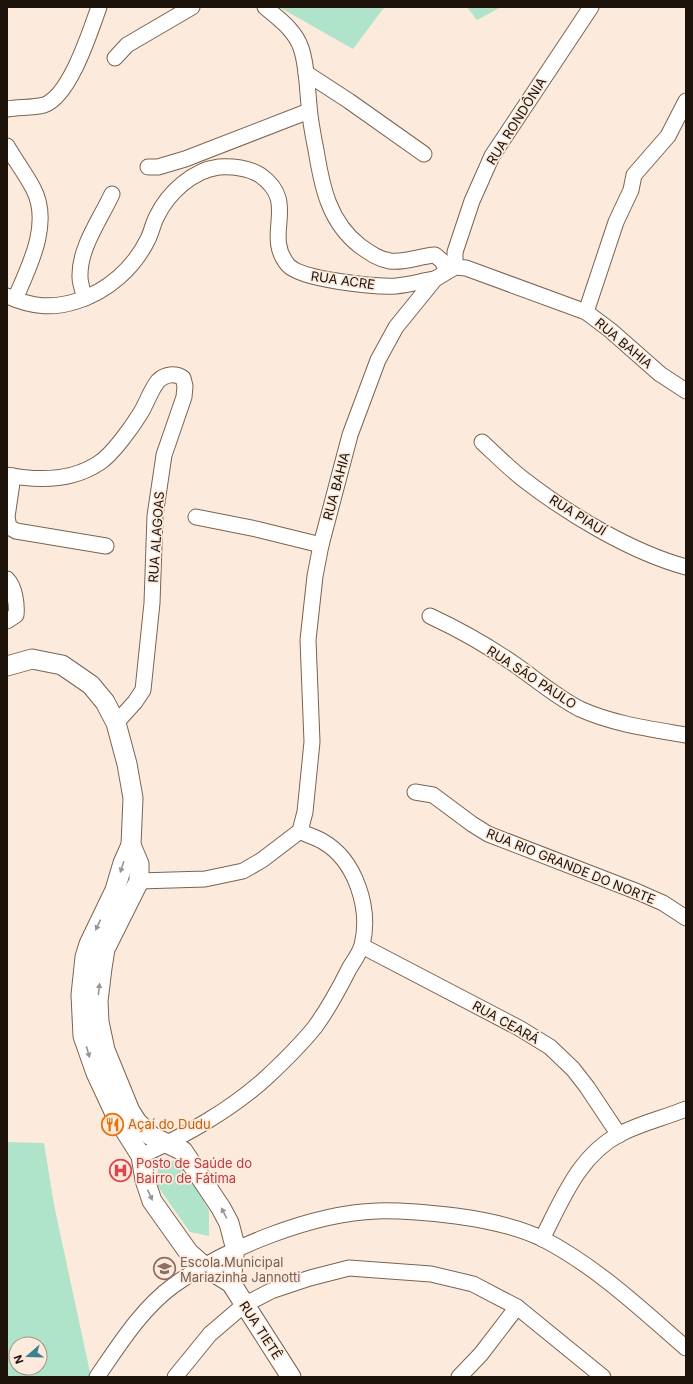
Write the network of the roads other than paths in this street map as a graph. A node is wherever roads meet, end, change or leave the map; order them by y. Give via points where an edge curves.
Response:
1 (99, 7) edge
2 (192, 7) edge
3 (265, 7) edge
4 (590, 7) edge
5 (115, 58) dead end
6 (306, 74) junction
7 (686, 101) edge
8 (7, 109) edge
9 (309, 111) junction
10 (7, 146) edge
11 (424, 154) dead end
12 (148, 167) dead end
13 (112, 194) dead end
14 (446, 272) junction
15 (11, 298) edge
16 (85, 298) junction
17 (586, 312) junction
18 (686, 391) edge
19 (482, 442) dead end
20 (10, 475) edge
21 (196, 517) dead end
22 (106, 546) dead end
23 (321, 546) junction
24 (686, 567) edge
25 (7, 579) edge
26 (430, 616) dead end
27 (7, 621) edge
28 (7, 666) edge
29 (116, 724) junction
30 (686, 735) edge
31 (415, 792) dead end
32 (300, 831) junction
33 (131, 845) junction
34 (128, 890) junction
35 (686, 918) edge
36 (362, 946) junction
37 (686, 1109) edge
38 (123, 1114) junction
39 (619, 1135) junction
40 (168, 1144) junction
41 (141, 1156) junction
42 (542, 1239) junction
43 (233, 1250) junction
44 (205, 1267) junction
45 (231, 1283) junction
46 (244, 1305) junction
47 (517, 1307) junction
48 (686, 1348) edge
49 (97, 1377) edge
50 (175, 1377) edge
51 (291, 1377) edge
52 (459, 1377) edge
53 (603, 1377) edge

1 - 8 street via 75,68 59,96 45,104
2 - 5 street via 127,45
3 - 6 street via 285,23 295,36 301,47
4 - 14 street, RUA RONDÔNIA via 492,156 472,201
6 - 9 street
6 - 11 street via 349,100
7 - 17 street via 668,136 634,175 631,190 616,222
9 - 12 street via 185,159 158,167
9 - 14 street via 323,190 341,229 379,258 392,261 435,255 442,261
10 - 15 street via 34,189 40,207 39,230 33,258
13 - 16 street via 89,240 82,263 80,278
14 - 16 street, RUA ACRE via 397,286 329,280 301,273 288,266 281,254 277,238 280,213 276,191 267,180 254,171 218,167 181,185 168,197 156,216 148,239 128,269 108,287
14 - 17 street, RUA BAHIA via 484,274
14 - 23 street, RUA BAHIA via 396,327 378,360 350,436
15 - 16 street, RUA ACRE via 47,307
17 - 18 street, RUA BAHIA via 660,374
19 - 24 street, RUA PIAUÍ via 523,479 579,517 666,562
20 - 22 street via 8,527 16,531
20 - 29 street, RUA ALAGOAS via 36,480 72,476 100,463 140,414 159,380 173,374 183,378 184,397 164,455 154,516 152,603 143,690
21 - 23 street
23 - 32 street, RUA BAHIA via 308,640 312,742 305,812
25 - 27 street via 12,584 17,609 16,615
26 - 30 street, RUA SÃO PAULO via 468,636 516,666 556,696 580,708 613,720
28 - 29 main road via 32,659 62,665 91,685
29 - 33 main road via 133,798
31 - 35 street, RUA RIO GRANDE DO NORTE via 433,795 488,834 638,892 663,903
32 - 34 street via 243,871
32 - 36 street via 323,841 350,869 360,890 364,916
33 -> 34 main road via 123,863
33 - 34 main road via 139,864
34 - 38 main road via 97,946 98,1001 90,1023 105,1050
36 - 39 street, RUA CEARÁ via 520,1028 550,1047 573,1069
36 - 40 street via 315,1027 266,1077 226,1110
37 - 39 street
38 - 40 main road via 151,1136
38 - 41 main road
39 - 42 street via 591,1156 573,1178
40 - 41 street
43 -> 40 main road via 233,1234 222,1208 183,1152
41 -> 44 main road, RUA TIETÊ via 144,1180 152,1201 189,1253
42 - 43 street via 493,1221 424,1212 376,1211 333,1217 271,1234
42 - 48 street via 609,1282
43 - 44 street
43 - 45 main road
44 - 45 main road, RUA TIETÊ
44 - 49 street via 174,1285 134,1323
45 - 46 main road, RUA TIETÊ
46 - 47 street via 310,1278 349,1268 431,1274 473,1284
46 - 50 street via 210,1334
46 - 51 main road, RUA TIETÊ
47 - 52 street via 481,1354
47 - 53 street

